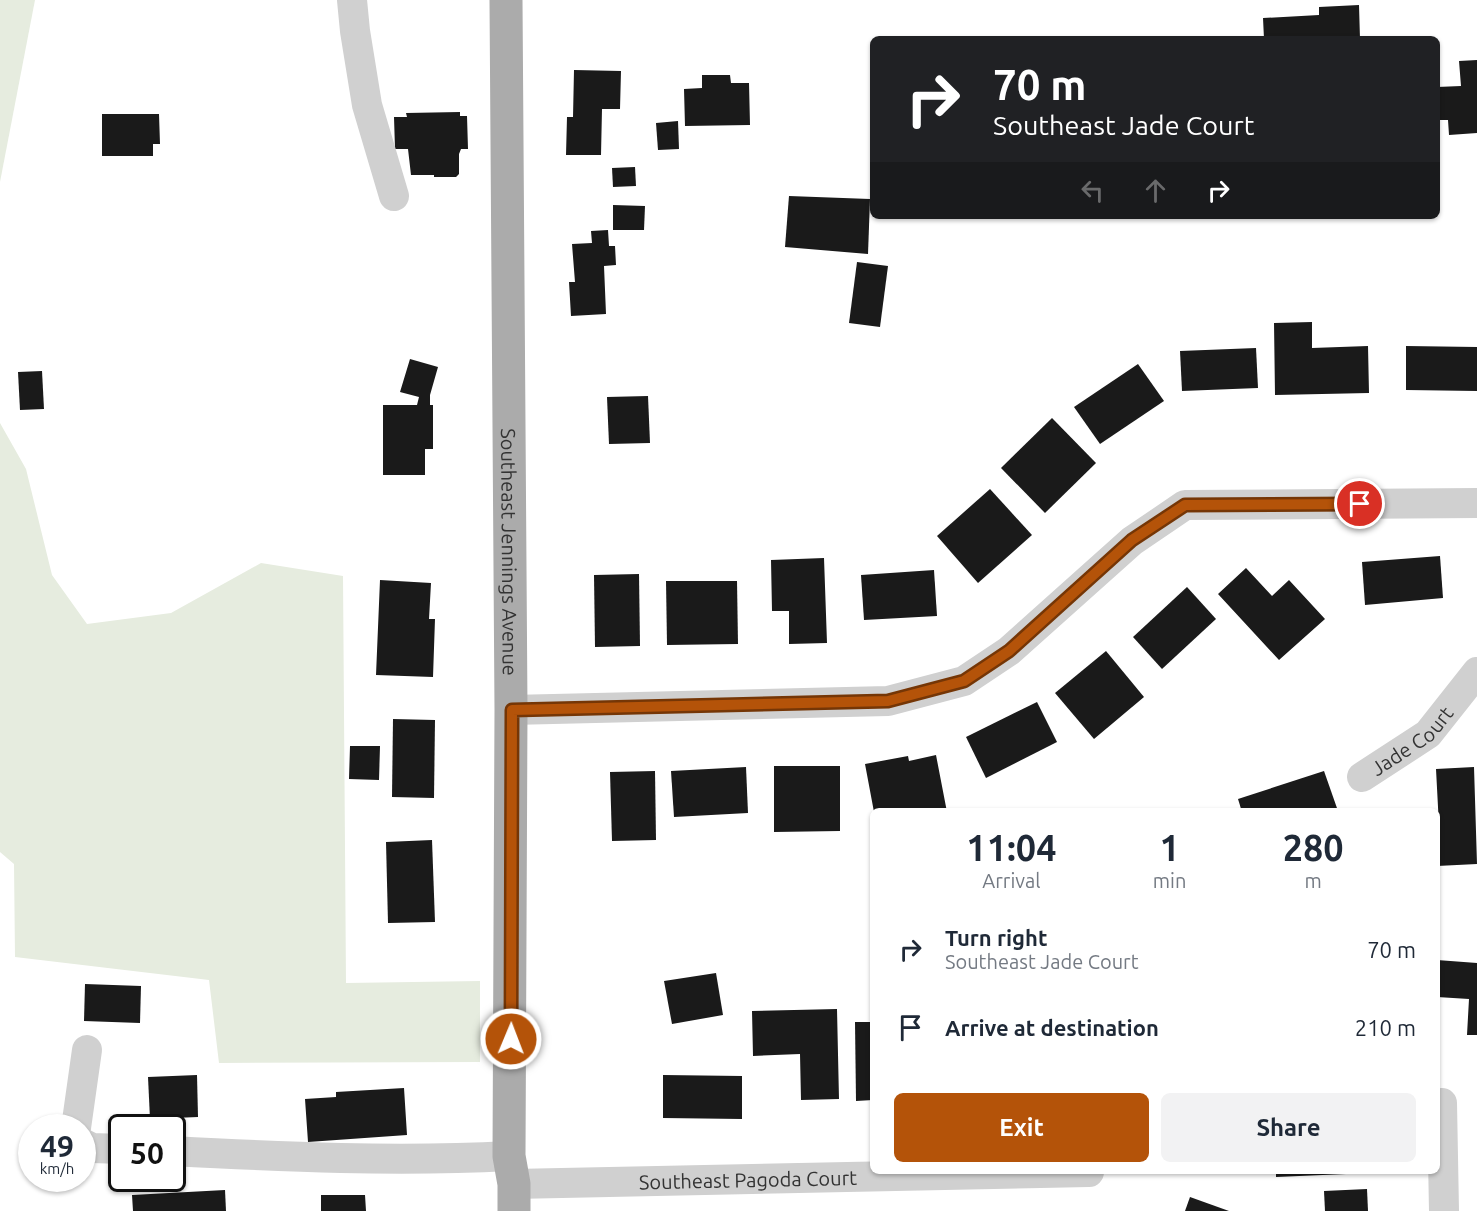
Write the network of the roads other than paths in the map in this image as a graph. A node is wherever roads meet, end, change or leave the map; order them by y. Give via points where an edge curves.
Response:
1 (352, 0) edge
2 (506, 0) edge
3 (394, 196) dead end
4 (1477, 503) edge
5 (1477, 672) edge
6 (512, 710) junction
7 (1362, 777) dead end
8 (87, 1050) dead end
9 (1442, 1103) dead end
10 (78, 1114) edge
11 (186, 1152) edge
12 (993, 1174) edge
13 (513, 1184) edge
14 (1444, 1211) edge

1 - 3 street via 367,105
2 - 6 main road, Southeast Jennings Avenue
4 - 6 street via 1185,505 1132,540 1009,651 964,681 888,701
5 - 7 street, Jade Court via 1428,734
6 - 13 main road, Southeast Jennings Avenue
8 - 10 street
9 - 14 street
11 - 13 street, Southeast Pagoda Court via 446,1160
12 - 13 street, Southeast Pagoda Court

